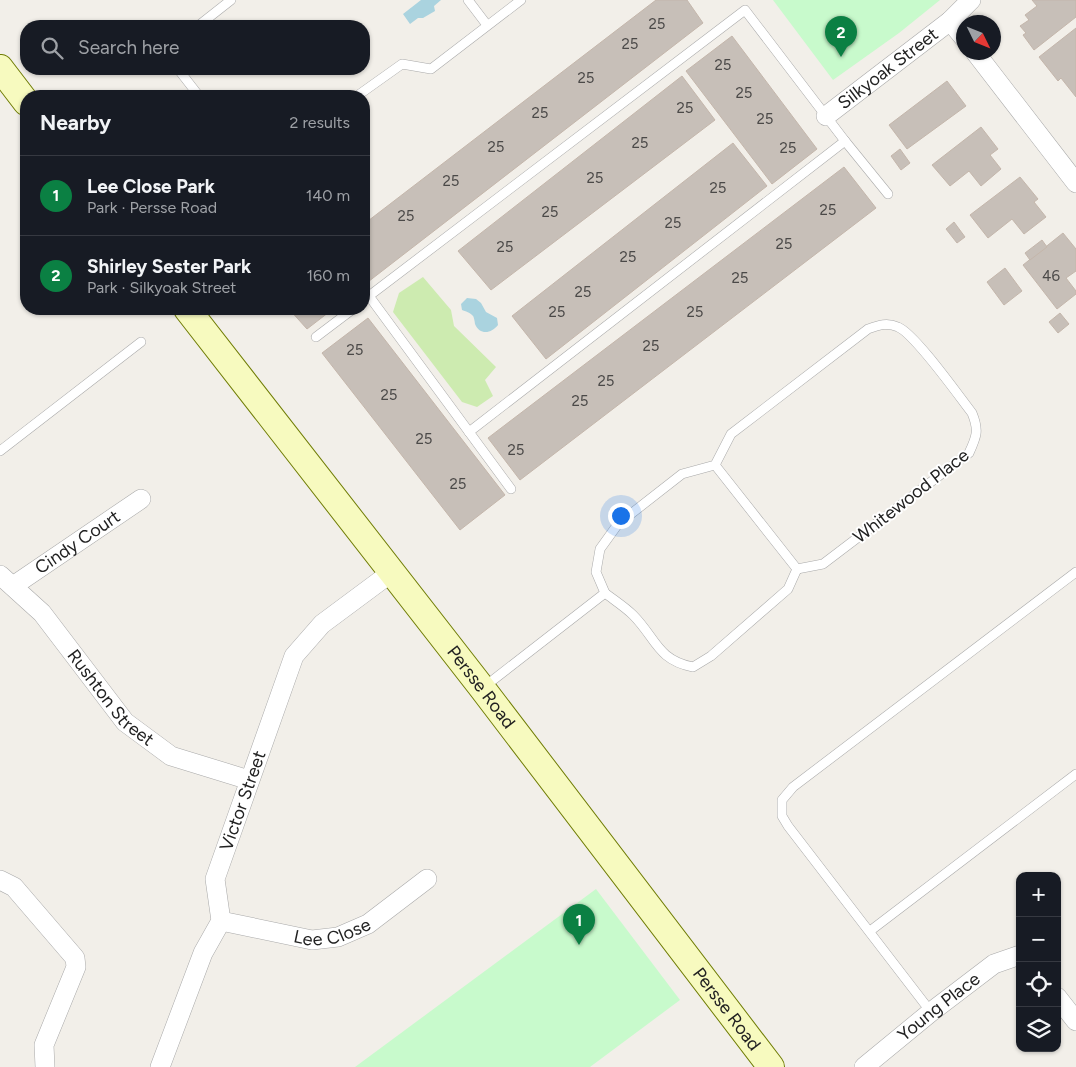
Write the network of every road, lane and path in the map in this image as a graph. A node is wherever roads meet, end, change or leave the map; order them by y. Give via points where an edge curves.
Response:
1 (231, 0) edge
2 (468, 0) edge
3 (521, 0) edge
4 (971, 0) edge
5 (206, 20) edge
6 (950, 21) junction
7 (487, 25) junction
8 (956, 28) edge
9 (981, 60) edge
10 (0, 68) edge
11 (183, 75) edge
12 (194, 90) edge
13 (365, 90) edge
14 (20, 94) edge
15 (826, 116) junction
16 (844, 141) junction
17 (1076, 183) edge
18 (888, 194) dead end
19 (370, 296) edge
20 (370, 302) edge
21 (192, 315) edge
22 (345, 315) edge
23 (316, 337) dead end
24 (141, 342) dead end
25 (469, 432) junction
26 (0, 451) edge
27 (714, 465) junction
28 (511, 489) dead end
29 (141, 499) dead end
30 (797, 569) junction
31 (392, 572) junction
32 (1076, 572) edge
33 (7, 580) edge
34 (605, 593) junction
35 (482, 688) junction
36 (1076, 774) edge
37 (249, 780) junction
38 (427, 879) dead end
39 (0, 880) edge
40 (221, 921) junction
41 (870, 931) junction
42 (1016, 956) edge
43 (1061, 1002) edge
44 (931, 1012) junction
45 (1076, 1021) edge
46 (45, 1067) edge
47 (160, 1067) edge
48 (771, 1067) edge
49 (864, 1067) edge

1 - 5 lane
2 - 7 lane
3 - 7 lane
4 - 6 street, Silkyoak Street
6 - 8 street
6 - 15 street, Silkyoak Street
7 - 13 lane via 431,69 402,64
9 - 17 street
10 - 14 street
11 - 12 lane
15 - 16 lane
15 - 19 lane via 745,10
16 - 18 lane
16 - 25 lane
20 - 25 lane
21 - 31 street, Persse Road
22 - 23 lane
24 - 26 lane
25 - 28 lane
27 - 30 lane
27 - 30 lane, Whitewood Place via 731,434 868,329 884,323 899,327 913,339 966,405 978,426 969,453 823,564
27 - 34 lane via 682,474 618,524 600,549 596,572
29 - 33 street, Cindy Court
30 - 34 lane via 788,589 711,656 694,666 680,664 663,654 633,615
31 - 35 street, Persse Road
31 - 37 street, Victor Street via 322,624 294,656
32 - 41 lane via 793,788 782,800 782,816 788,826
33 - 37 street, Rushton Street via 42,613 125,722 171,756
34 - 35 lane
35 - 48 street, Persse Road
36 - 41 lane
37 - 40 street, Victor Street via 215,879
38 - 40 street, Lee Close via 368,924 338,937 312,940
39 - 46 street via 14,887 75,958 76,967 44,1045
40 - 47 street via 204,953
41 - 44 lane
42 - 44 street, Young Place via 994,964
43 - 45 street
44 - 49 street, Young Place

